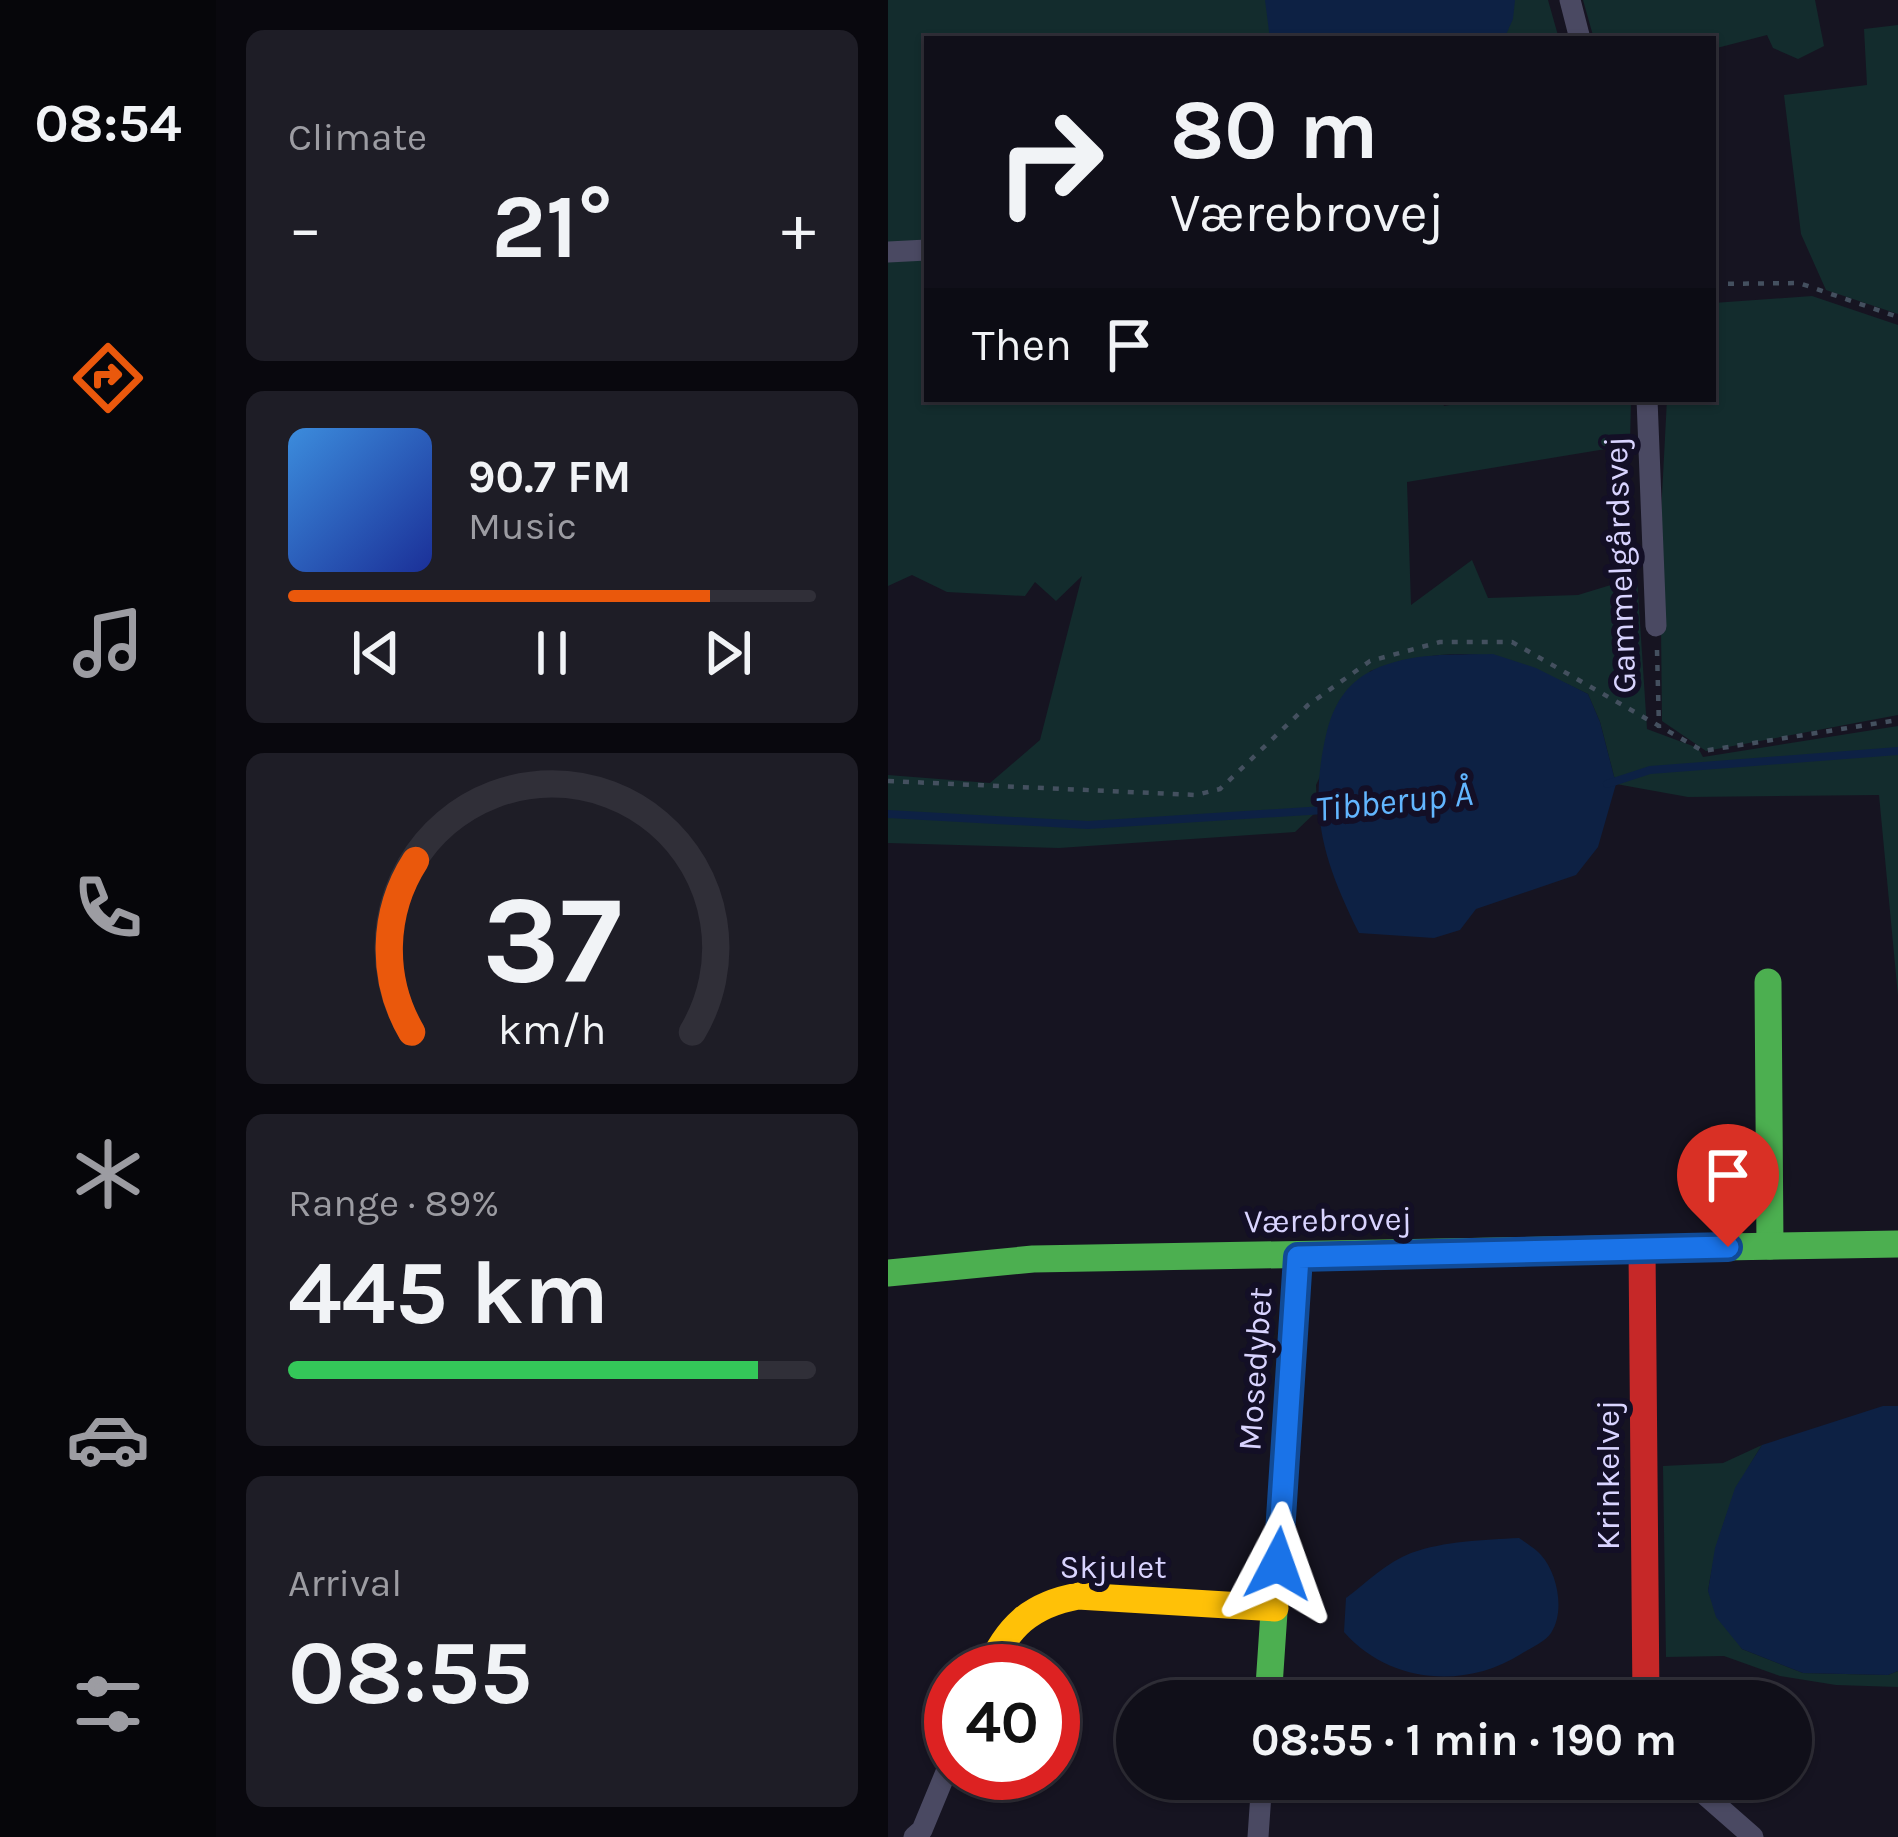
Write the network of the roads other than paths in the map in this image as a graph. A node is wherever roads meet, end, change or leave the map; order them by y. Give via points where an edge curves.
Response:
1 (1570, 0) edge
2 (1579, 36) edge
3 (924, 250) edge
4 (888, 252) edge
5 (1647, 402) edge
6 (1656, 626) road end
7 (1768, 982) dead end
8 (1898, 1244) edge
9 (1770, 1246) junction
10 (1642, 1249) junction
11 (1298, 1257) junction
12 (888, 1273) edge
13 (1275, 1608) junction
14 (999, 1644) edge
15 (1270, 1680) edge
16 (1646, 1680) edge
17 (934, 1800) edge
18 (1261, 1800) edge
19 (1711, 1800) edge
20 (914, 1837) edge
21 (1258, 1837) edge
22 (1753, 1837) edge

1 - 2 street
3 - 4 street
5 - 6 street, Gammelgårdsvej
7 - 9 street
8 - 9 street, Værebrovej
9 - 10 street, Værebrovej
10 - 11 street, Værebrovej
10 - 16 street, Krinkelvej
11 - 12 street, Værebrovej via 1033,1259
11 - 13 street, Mosedybet
13 - 14 street, Skjulet via 1078,1596 1027,1612
13 - 15 street, Mosedybet
17 - 20 street
18 - 21 street
19 - 22 street

